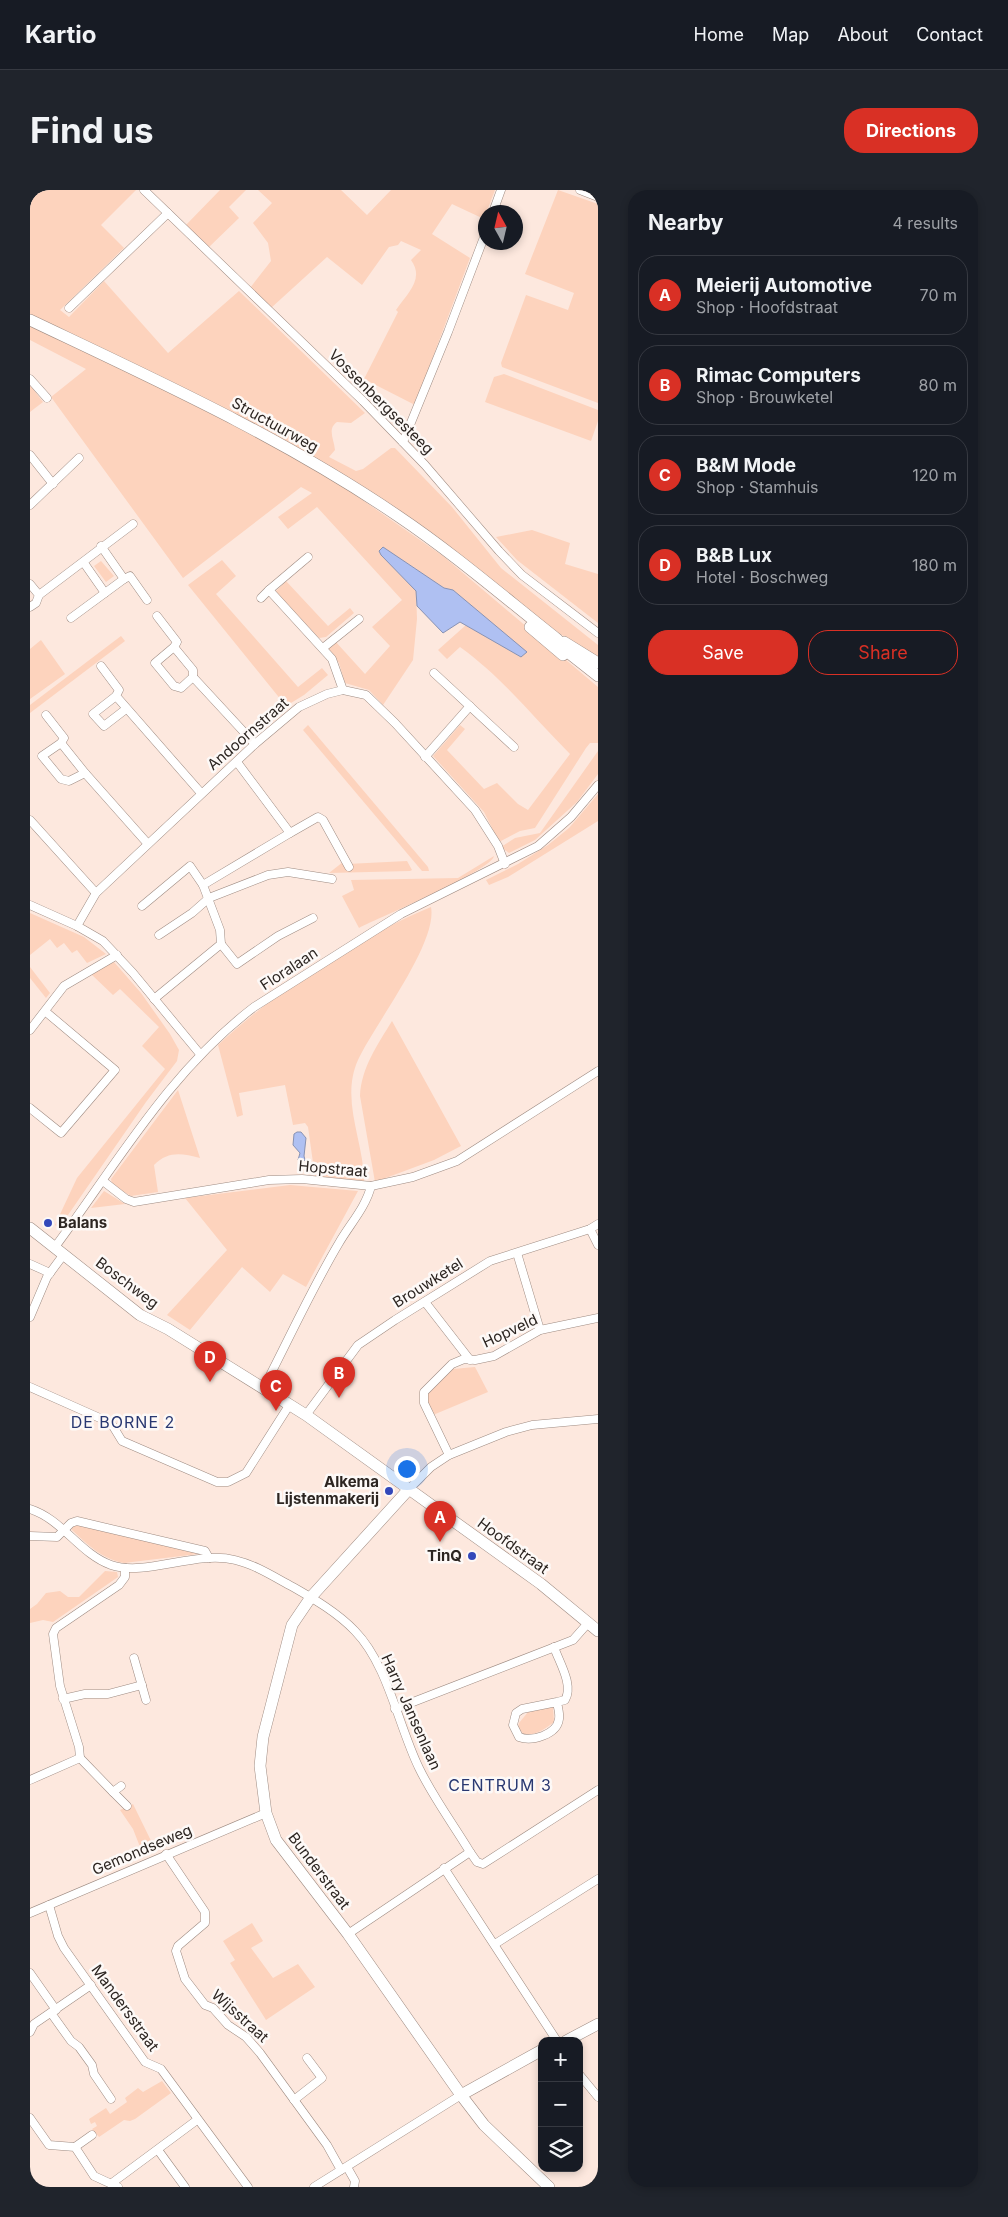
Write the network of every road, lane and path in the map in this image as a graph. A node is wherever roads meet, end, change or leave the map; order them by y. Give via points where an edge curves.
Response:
1 (144, 190) edge
2 (501, 190) edge
3 (580, 190) edge
4 (598, 197) edge
5 (496, 205) edge
6 (168, 213) junction
7 (479, 250) edge
8 (69, 308) dead end
9 (30, 320) edge
10 (30, 379) edge
11 (47, 398) dead end
12 (403, 442) junction
13 (30, 455) edge
14 (79, 458) dead end
15 (53, 484) junction
16 (30, 494) edge
17 (33, 503) edge
18 (133, 524) dead end
19 (101, 546) junction
20 (308, 557) dead end
21 (84, 563) junction
22 (124, 579) junction
23 (30, 584) edge
24 (490, 584) junction
25 (269, 590) junction
26 (105, 593) junction
27 (39, 595) junction
28 (261, 598) dead end
29 (148, 600) dead end
30 (30, 607) edge
31 (157, 616) dead end
32 (71, 618) dead end
33 (359, 620) dead end
34 (598, 632) edge
35 (556, 639) junction
36 (174, 647) junction
37 (323, 648) junction
38 (598, 663) edge
39 (102, 666) dead end
40 (434, 673) dead end
41 (598, 676) edge
42 (193, 677) junction
43 (598, 684) edge
44 (343, 690) junction
45 (116, 696) junction
46 (470, 706) junction
47 (126, 709) junction
48 (46, 714) dead end
49 (61, 743) junction
50 (255, 744) junction
51 (514, 747) dead end
52 (425, 757) junction
53 (237, 762) junction
54 (85, 773) junction
55 (598, 785) edge
56 (201, 793) junction
57 (30, 820) edge
58 (290, 833) junction
59 (148, 844) junction
60 (505, 864) junction
61 (349, 867) dead end
62 (332, 880) dead end
63 (203, 885) junction
64 (96, 893) junction
65 (209, 898) junction
66 (30, 905) edge
67 (142, 906) dead end
68 (313, 918) dead end
69 (77, 926) junction
70 (159, 935) dead end
71 (221, 944) junction
72 (117, 955) junction
73 (154, 999) junction
74 (46, 1012) junction
75 (30, 1030) edge
76 (200, 1054) junction
77 (597, 1075) edge
78 (30, 1108) edge
79 (103, 1181) junction
80 (372, 1186) junction
81 (598, 1224) edge
82 (30, 1228) edge
83 (590, 1229) junction
84 (598, 1245) edge
85 (59, 1250) junction
86 (517, 1253) junction
87 (30, 1264) edge
88 (50, 1273) junction
89 (425, 1302) junction
90 (30, 1317) edge
91 (598, 1318) edge
92 (540, 1330) junction
93 (470, 1360) junction
94 (30, 1387) edge
95 (264, 1387) junction
96 (290, 1404) junction
97 (306, 1415) junction
98 (598, 1419) edge
99 (449, 1455) junction
100 (409, 1489) junction
101 (30, 1509) edge
102 (64, 1531) junction
103 (30, 1536) edge
104 (209, 1558) junction
105 (125, 1568) junction
106 (311, 1597) junction
107 (588, 1623) junction
108 (598, 1631) edge
109 (554, 1647) junction
110 (134, 1658) dead end
111 (142, 1685) junction
112 (63, 1699) junction
113 (146, 1700) dead end
114 (557, 1702) junction
115 (395, 1709) junction
116 (80, 1758) junction
117 (30, 1780) edge
118 (121, 1786) dead end
119 (598, 1791) edge
120 (113, 1792) junction
121 (127, 1806) dead end
122 (266, 1813) junction
123 (470, 1852) junction
124 (166, 1854) junction
125 (444, 1868) junction
126 (598, 1879) edge
127 (49, 1905) junction
128 (30, 1913) edge
129 (348, 1934) junction
130 (495, 1944) junction
131 (30, 1973) edge
132 (91, 1985) junction
133 (53, 2011) junction
134 (598, 2024) edge
135 (30, 2032) edge
136 (554, 2037) edge
137 (574, 2037) edge
138 (538, 2052) edge
139 (307, 2058) dead end
140 (583, 2079) edge
141 (461, 2095) junction
142 (598, 2097) edge
143 (111, 2099) dead end
144 (294, 2100) junction
145 (30, 2118) edge
146 (198, 2120) junction
147 (92, 2135) dead end
148 (75, 2147) junction
149 (158, 2150) junction
150 (344, 2168) junction
151 (115, 2185) edge
152 (185, 2187) edge
153 (248, 2187) edge
154 (314, 2187) edge
155 (354, 2187) edge
156 (549, 2187) edge

1 - 6 street, Vossenbergsesteeg
2 - 5 street
3 - 4 street
6 - 8 street
6 - 12 street, Vossenbergsesteeg
7 - 12 street
9 - 24 street, Structuurweg via 198,400 298,454 398,516
10 - 11 street
12 - 34 street, Vossenbergsesteeg via 522,575
13 - 15 street
14 - 15 street
15 - 17 street
16 - 17 street
18 - 19 street
19 - 21 street
19 - 22 street
20 - 25 street
21 - 26 street
21 - 27 street
22 - 26 street
22 - 29 street via 130,576
23 - 27 street
24 - 35 street, Structuurweg
24 - 43 street, Structuurweg via 499,602
25 - 28 street
25 - 37 street
26 - 32 street
27 - 30 street
31 - 36 street via 177,642
33 - 37 street
35 - 38 street, Structuurweg
35 - 41 street, Structuurweg
36 - 42 street via 193,670
36 - 42 street via 155,663 174,686 181,688
37 - 44 street via 332,659
39 - 45 street via 119,690
40 - 46 street
42 - 50 street
44 - 50 street, Andoornstraat via 299,707
44 - 52 street, Andoornstraat via 366,694
45 - 47 street
45 - 47 street via 93,714 104,726
46 - 51 street
46 - 52 street
47 - 56 street
48 - 49 street via 64,738
49 - 54 street
49 - 54 street via 42,756 47,763 60,779 69,780
50 - 53 street, Andoornstraat
52 - 60 street, Andoornstraat via 475,810 498,846
53 - 56 street, Andoornstraat
53 - 58 street
54 - 59 street
55 - 60 street, Floralaan via 551,837
56 - 59 street, Andoornstraat
57 - 64 street
58 - 61 street via 318,818 323,820
58 - 63 street
59 - 64 street, Andoornstraat
60 - 76 street, Floralaan via 369,933 254,1007
62 - 65 street via 280,872
63 - 65 street
63 - 67 street via 190,866
64 - 69 street, Andoornstraat
65 - 70 street
65 - 71 street via 220,930
66 - 69 street
68 - 71 street via 278,936 237,964
69 - 72 street
71 - 73 street
72 - 73 street
72 - 74 street via 64,986
73 - 76 street
74 - 75 street
74 - 78 street via 115,1070 61,1133
76 - 79 street, Floralaan via 175,1081
77 - 80 street, Hopstraat via 457,1161 413,1177
79 - 80 street, Hopstraat via 134,1202 269,1180 302,1179
79 - 85 street, Floralaan
80 - 95 street via 369,1197 339,1242
81 - 83 street, Brouwketel
82 - 85 street, Boschweg
83 - 84 street
83 - 86 street, Brouwketel
85 - 88 street, Floralaan
85 - 95 street, Boschweg via 140,1315
86 - 89 street, Brouwketel via 490,1262
86 - 92 street
87 - 88 street
88 - 90 street, Floralaan
89 - 93 street
89 - 97 street, Brouwketel via 358,1345
91 - 92 street, Hopveld
92 - 93 street, Hopveld via 494,1356
93 - 99 street, Hopveld via 452,1364 424,1392 424,1403
94 - 96 street via 111,1423 122,1441 217,1482 228,1482 246,1472
95 - 96 street, Boschweg
96 - 97 street, Boschweg
97 - 100 street, Boschweg
98 - 99 street via 515,1429
99 - 100 street via 431,1467
100 - 106 street, Bunderstraat
100 - 107 street, Hoofdstraat
101 - 102 street via 45,1515
102 - 103 street via 57,1537
102 - 104 street via 77,1521 205,1551
102 - 105 street via 102,1560
104 - 105 street
104 - 106 street, Harry Jansenlaan via 250,1564
105 - 112 street via 125,1577 119,1585 54,1631
106 - 115 street, Harry Jansenlaan via 362,1640 377,1664
106 - 122 street, Bunderstraat via 292,1626 262,1737 260,1766
107 - 108 street, Hoofdstraat
107 - 109 street via 574,1640
109 - 114 street via 568,1695 565,1700
109 - 115 street
110 - 111 street
111 - 112 street via 108,1694 85,1694
111 - 113 street
112 - 116 street
114 - 114 street via 516,1713 513,1725 519,1736 533,1739 545,1735 557,1725
115 - 123 street, Harry Jansenlaan via 419,1768
116 - 117 street
116 - 120 street
118 - 120 street
119 - 123 street via 483,1864 477,1862
120 - 121 street
122 - 124 street, Gemondseweg
122 - 129 street, Bunderstraat via 276,1840
123 - 125 street
124 - 127 street, Gemondseweg
124 - 144 street, Wijsstraat via 205,1912 205,1923 176,1951 185,1979 204,2005 213,2008 251,2042
125 - 129 street
125 - 130 street
126 - 130 street
127 - 128 street, Gemondseweg
127 - 132 street, Mandersstraat via 58,1936
129 - 141 street, Bunderstraat
130 - 136 street
131 - 133 street
132 - 133 street
132 - 146 street, Mandersstraat via 145,2062 161,2069
133 - 135 street via 34,2024
133 - 143 street via 92,2065 94,2074
134 - 137 street
138 - 141 street
139 - 144 street via 322,2078
140 - 142 street
141 - 150 street
141 - 156 street, Bunderstraat via 484,2125
144 - 150 street, Wijsstraat
145 - 148 street via 49,2145
146 - 149 street
146 - 153 street, Mandersstraat
147 - 148 street
148 - 151 street via 94,2176
149 - 151 street
149 - 152 street
150 - 154 street
150 - 155 street, Wijsstraat via 355,2180

